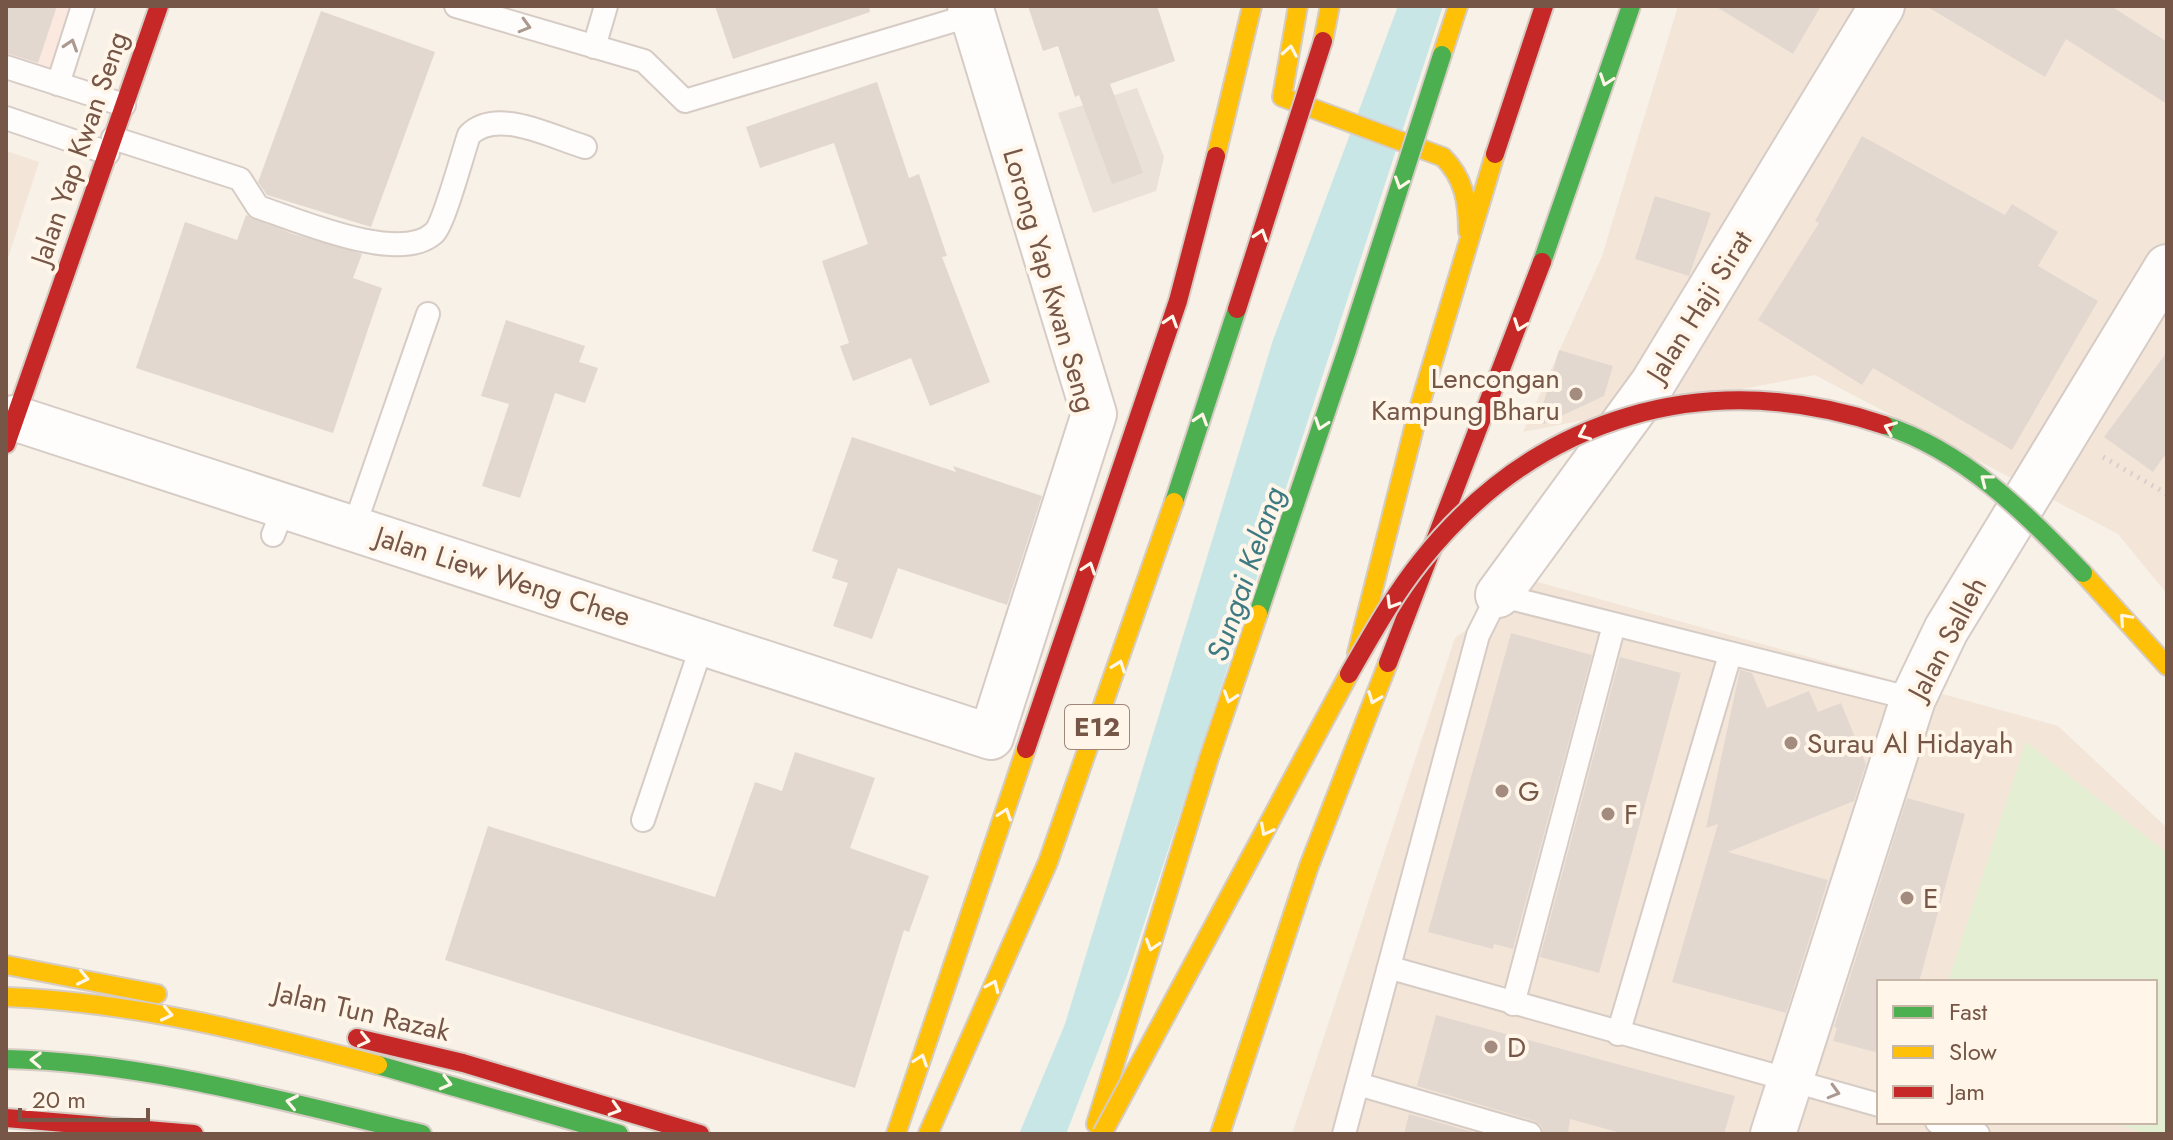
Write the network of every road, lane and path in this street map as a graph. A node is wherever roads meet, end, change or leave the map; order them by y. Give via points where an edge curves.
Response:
1 (83, 6) edge
2 (159, 6) edge
3 (456, 6) edge
4 (606, 6) edge
5 (1252, 6) edge
6 (1298, 6) edge
7 (1330, 6) edge
8 (1458, 6) edge
9 (1544, 6) edge
10 (1631, 6) edge
11 (1882, 6) edge
12 (971, 10) edge
13 (594, 47) junction
14 (6, 67) edge
15 (58, 84) junction
16 (1512, 99) junction
17 (124, 105) junction
18 (6, 118) edge
19 (1482, 135) dead end
20 (110, 146) junction
21 (585, 147) dead end
22 (1464, 147) dead end
23 (1443, 157) junction
24 (1467, 249) junction
25 (2167, 267) edge
26 (428, 314) dead end
27 (10, 431) edge
28 (2064, 435) junction
29 (2167, 494) edge
30 (354, 527) junction
31 (1498, 595) junction
32 (1614, 625) junction
33 (703, 642) junction
34 (1730, 655) junction
35 (2167, 666) edge
36 (1913, 699) junction
37 (991, 737) joint
38 (643, 820) dead end
39 (1309, 866) junction
40 (6, 965) edge
41 (1391, 968) junction
42 (6, 997) edge
43 (1513, 1004) junction
44 (292, 1023) dead end
45 (336, 1033) dead end
46 (1618, 1034) junction
47 (6, 1059) edge
48 (1790, 1079) junction
49 (1358, 1084) junction
50 (1877, 1104) edge
51 (6, 1118) edge
52 (1944, 1124) edge
53 (46, 1128) edge
54 (191, 1134) edge
55 (422, 1134) edge
56 (619, 1134) edge
57 (700, 1134) edge
58 (896, 1134) edge
59 (928, 1134) edge
60 (1093, 1134) edge
61 (1102, 1134) edge
62 (1220, 1134) edge
63 (1344, 1134) edge
64 (1530, 1134) edge
65 (1773, 1134) edge
66 (1978, 1134) edge

15 -> 1 lane
2 - 17 main road, Jalan Yap Kwan Seng
3 -> 13 lane
4 - 13 lane
58 -> 5 main road via 1178,301
23 -> 6 main road, bridge via 1282,97
59 -> 7 main road, E12, bridge via 1048,862 1135,621
8 -> 60 main road, bridge via 1209,758
9 - 16 main road
10 -> 39 main road, bridge via 1519,329
11 - 31 street, Jalan Haji Sirat via 1653,383
12 - 13 lane via 685,101 644,61
12 - 37 street, Lorong Yap Kwan Seng via 1094,414
14 - 15 lane
15 - 17 lane
16 - 19 main road
16 - 24 main road
17 - 20 main road, Jalan Yap Kwan Seng
18 - 20 lane
20 - 21 lane via 240,179 258,207 398,245 418,244 436,232 469,135 480,124 496,121
20 - 27 main road, Jalan Yap Kwan Seng
22 - 23 main road
23 - 24 main road via 1464,187
24 - 39 main road, bridge via 1390,509
25 - 28 street, Jalan Salleh
26 - 30 lane
27 - 30 street, Jalan Liew Weng Chee via 279,519
28 - 29 path
28 - 36 street, Jalan Salleh via 1946,630
30 - 33 street, Jalan Liew Weng Chee
31 - 32 lane
31 - 41 lane via 1478,635
32 - 34 lane
32 - 43 lane
33 - 37 street, Jalan Liew Weng Chee
33 - 38 lane
34 - 36 lane
34 - 46 lane
35 -> 61 main road, bridge via 2007,497 1961,461 1845,410 1794,402 1659,406 1549,449 1503,479 1443,537 1398,592
36 - 48 street, Jalan Salleh
39 - 62 main road
40 -> 44 main road, Jalan Tun Razak
41 - 43 lane
41 - 49 lane
42 -> 56 main road, Jalan Tun Razak via 144,1009 244,1030
43 - 46 lane
45 -> 57 main road, Jalan Tun Razak via 463,1063
46 - 48 lane
55 -> 47 main road via 248,1093 60,1060
48 -> 50 lane
48 - 65 street, Jalan Salleh
49 - 63 lane
49 - 64 lane
51 - 53 main road
52 - 66 lane
53 - 54 main road

